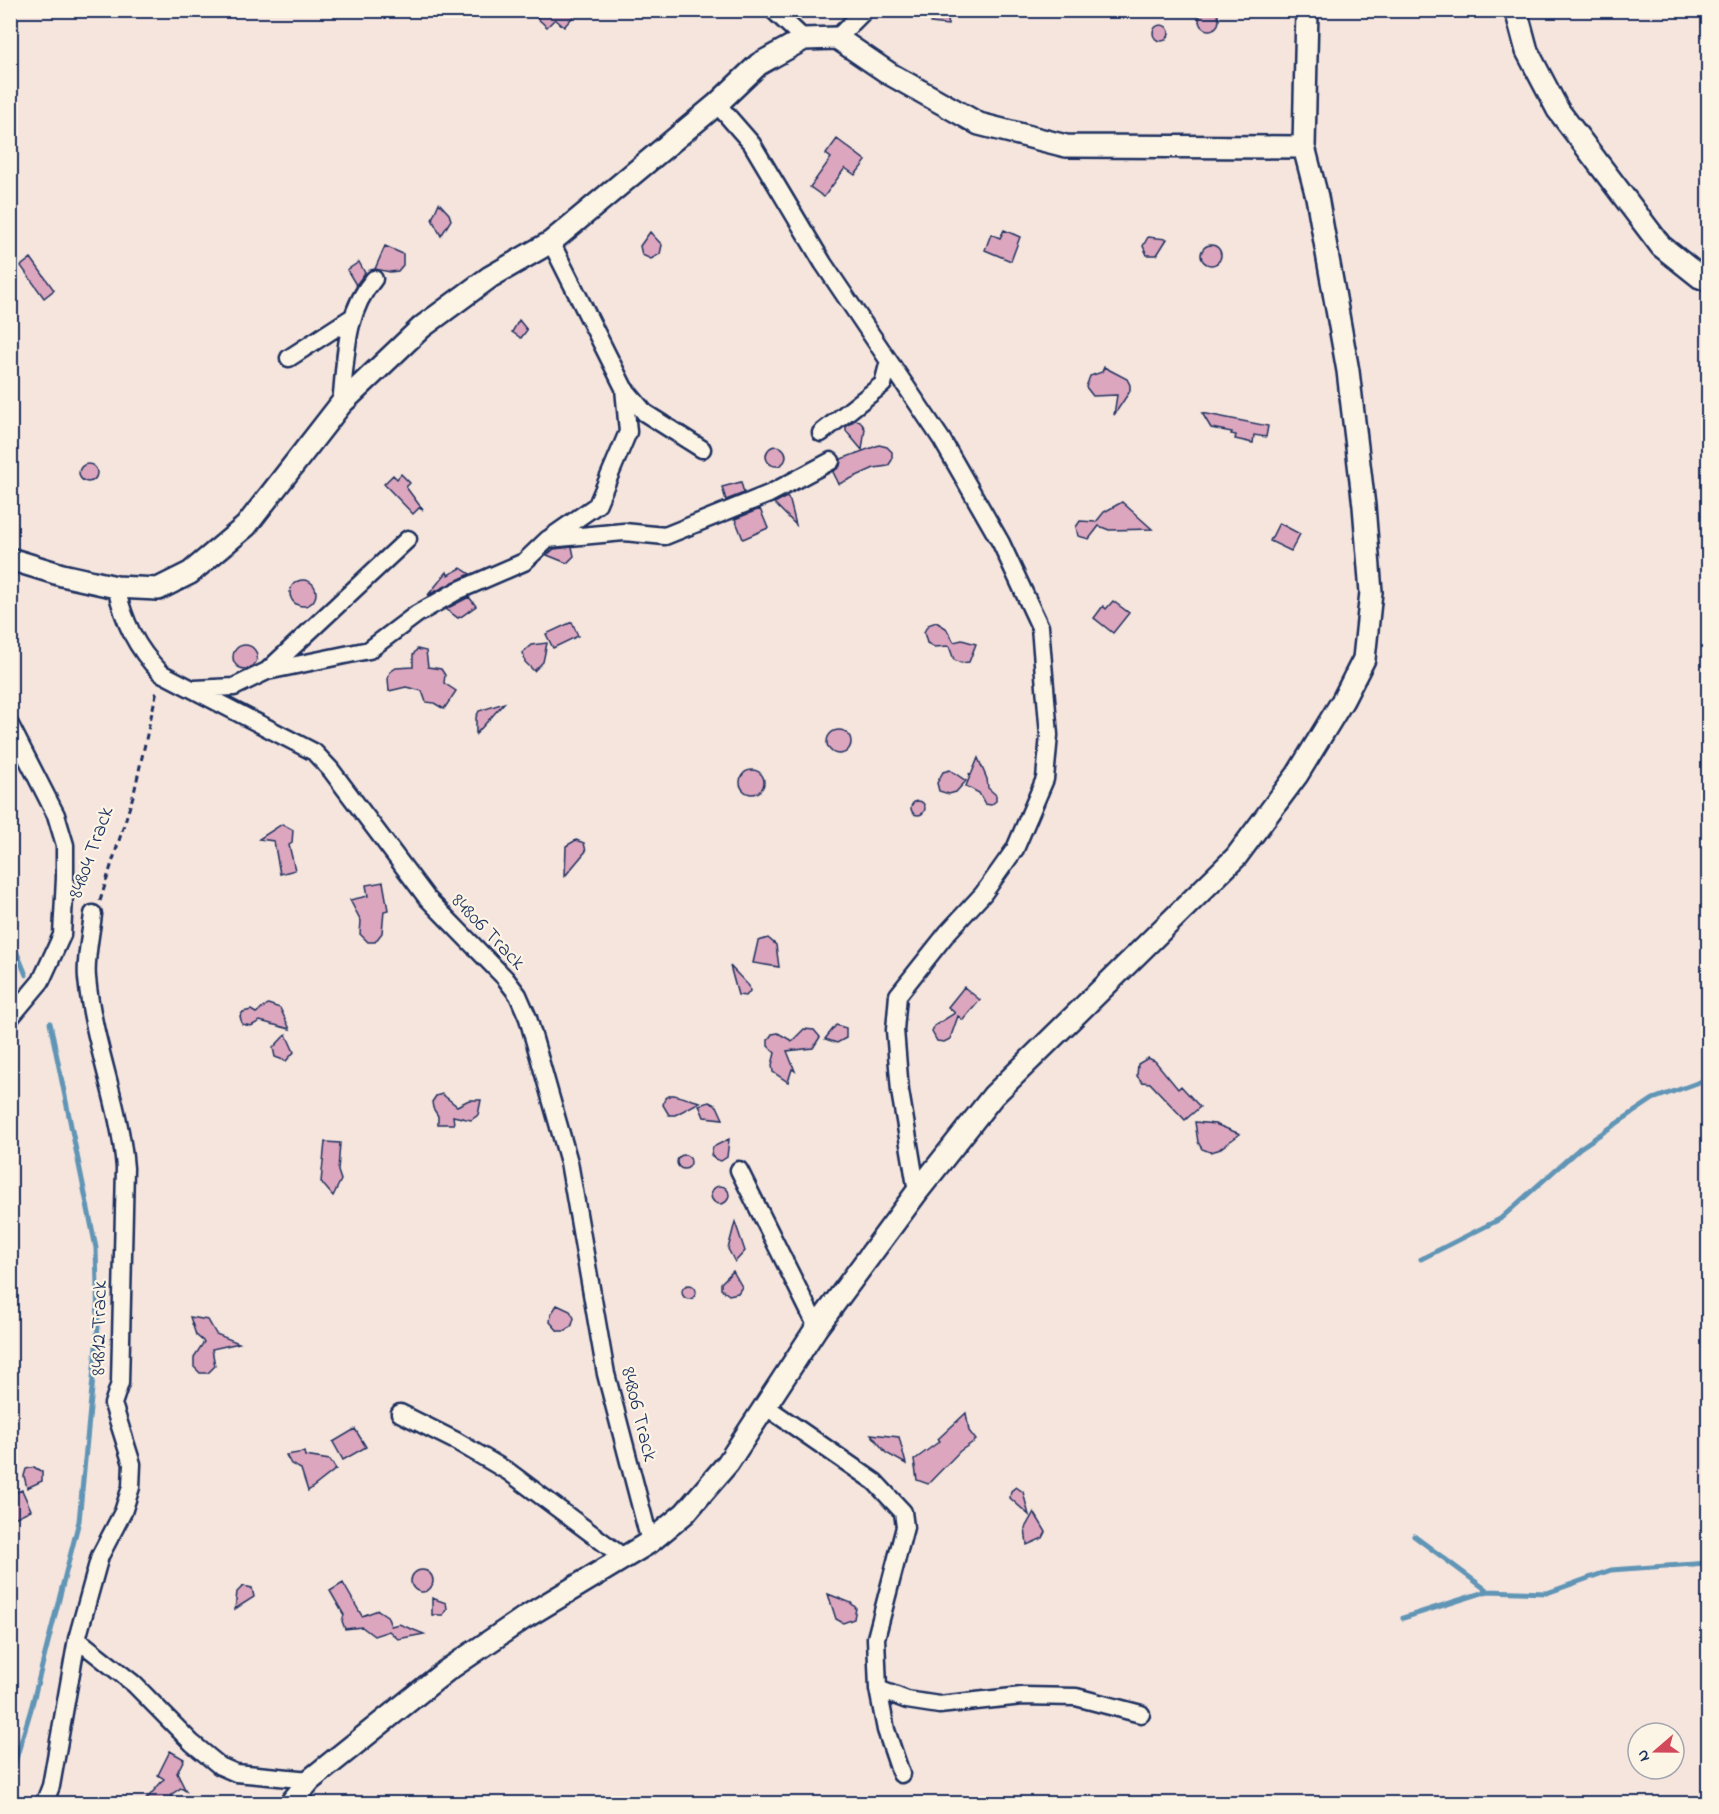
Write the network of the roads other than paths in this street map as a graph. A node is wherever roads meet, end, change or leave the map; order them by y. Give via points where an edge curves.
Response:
1 (773, 10) edge
2 (865, 10) edge
3 (1307, 10) edge
4 (1516, 10) edge
5 (837, 38) junction
6 (804, 39) junction
7 (717, 104) junction
8 (1304, 147) junction
9 (551, 242) junction
10 (374, 279) dead end
11 (1708, 280) edge
12 (351, 318) junction
13 (289, 358) dead end
14 (889, 361) junction
15 (624, 388) junction
16 (341, 404) junction
17 (820, 433) dead end
18 (702, 449) dead end
19 (831, 461) dead end
20 (408, 539) dead end
21 (548, 539) junction
22 (10, 559) edge
23 (116, 587) junction
24 (267, 671) junction
25 (189, 688) junction
26 (10, 725) edge
27 (93, 914) road end
28 (10, 1018) edge
29 (739, 1170) dead end
30 (916, 1192) junction
31 (817, 1327) junction
32 (765, 1406) junction
33 (400, 1413) dead end
34 (650, 1542) junction
35 (622, 1557) junction
36 (77, 1639) junction
37 (878, 1689) junction
38 (1141, 1714) dead end
39 (901, 1774) dead end
40 (310, 1780) junction
41 (44, 1803) edge
42 (290, 1803) edge

1 - 6 street
2 - 5 street
3 - 8 street
4 - 11 street via 1527,51 1558,110 1661,246
5 - 6 street
5 - 8 street via 890,74 979,124 1066,146
6 - 7 street via 759,64
7 - 9 street
7 - 14 street via 752,144 817,253
8 - 30 street via 1317,197 1348,371 1364,506 1371,592 1364,659 1297,775 1236,857 993,1096
9 - 15 street
9 - 16 street via 490,277 422,327
10 - 12 street via 360,295
12 - 13 street
12 - 16 street
14 - 17 street via 883,384
14 - 30 street via 942,440 1023,587 1040,627 1049,735 1045,779 1015,849 984,894 898,995 894,1014 900,1091
15 - 18 street via 645,413
15 - 21 street via 628,432 597,505
16 - 23 street via 246,526 190,573 158,588
19 - 21 street via 769,494 665,536 624,532
20 - 24 street
21 - 24 street via 524,562 457,591 417,614 369,650
22 - 23 street
23 - 25 street, 84806 Track via 123,616 144,657 161,673
24 - 25 street via 234,687
25 - 34 street, 84806 Track via 314,752 427,898 518,995 542,1058 569,1162 606,1374
26 - 28 street via 51,805 65,845 62,935 41,981
27 - 36 street, 84812 Track via 87,976 125,1158 120,1383 113,1404 132,1464 131,1487 100,1556
29 - 31 street
30 - 31 street
31 - 32 street
32 - 34 street via 728,1463 685,1513
32 - 37 street via 876,1482 903,1512 905,1527 876,1638
33 - 35 street via 509,1472
34 - 35 street
35 - 40 street via 446,1671
36 - 40 street via 134,1684 219,1766 246,1774
36 - 41 street, 84812 Track via 51,1786
37 - 38 street via 907,1700 939,1705 1022,1696 1076,1697
37 - 39 street
40 - 42 street

